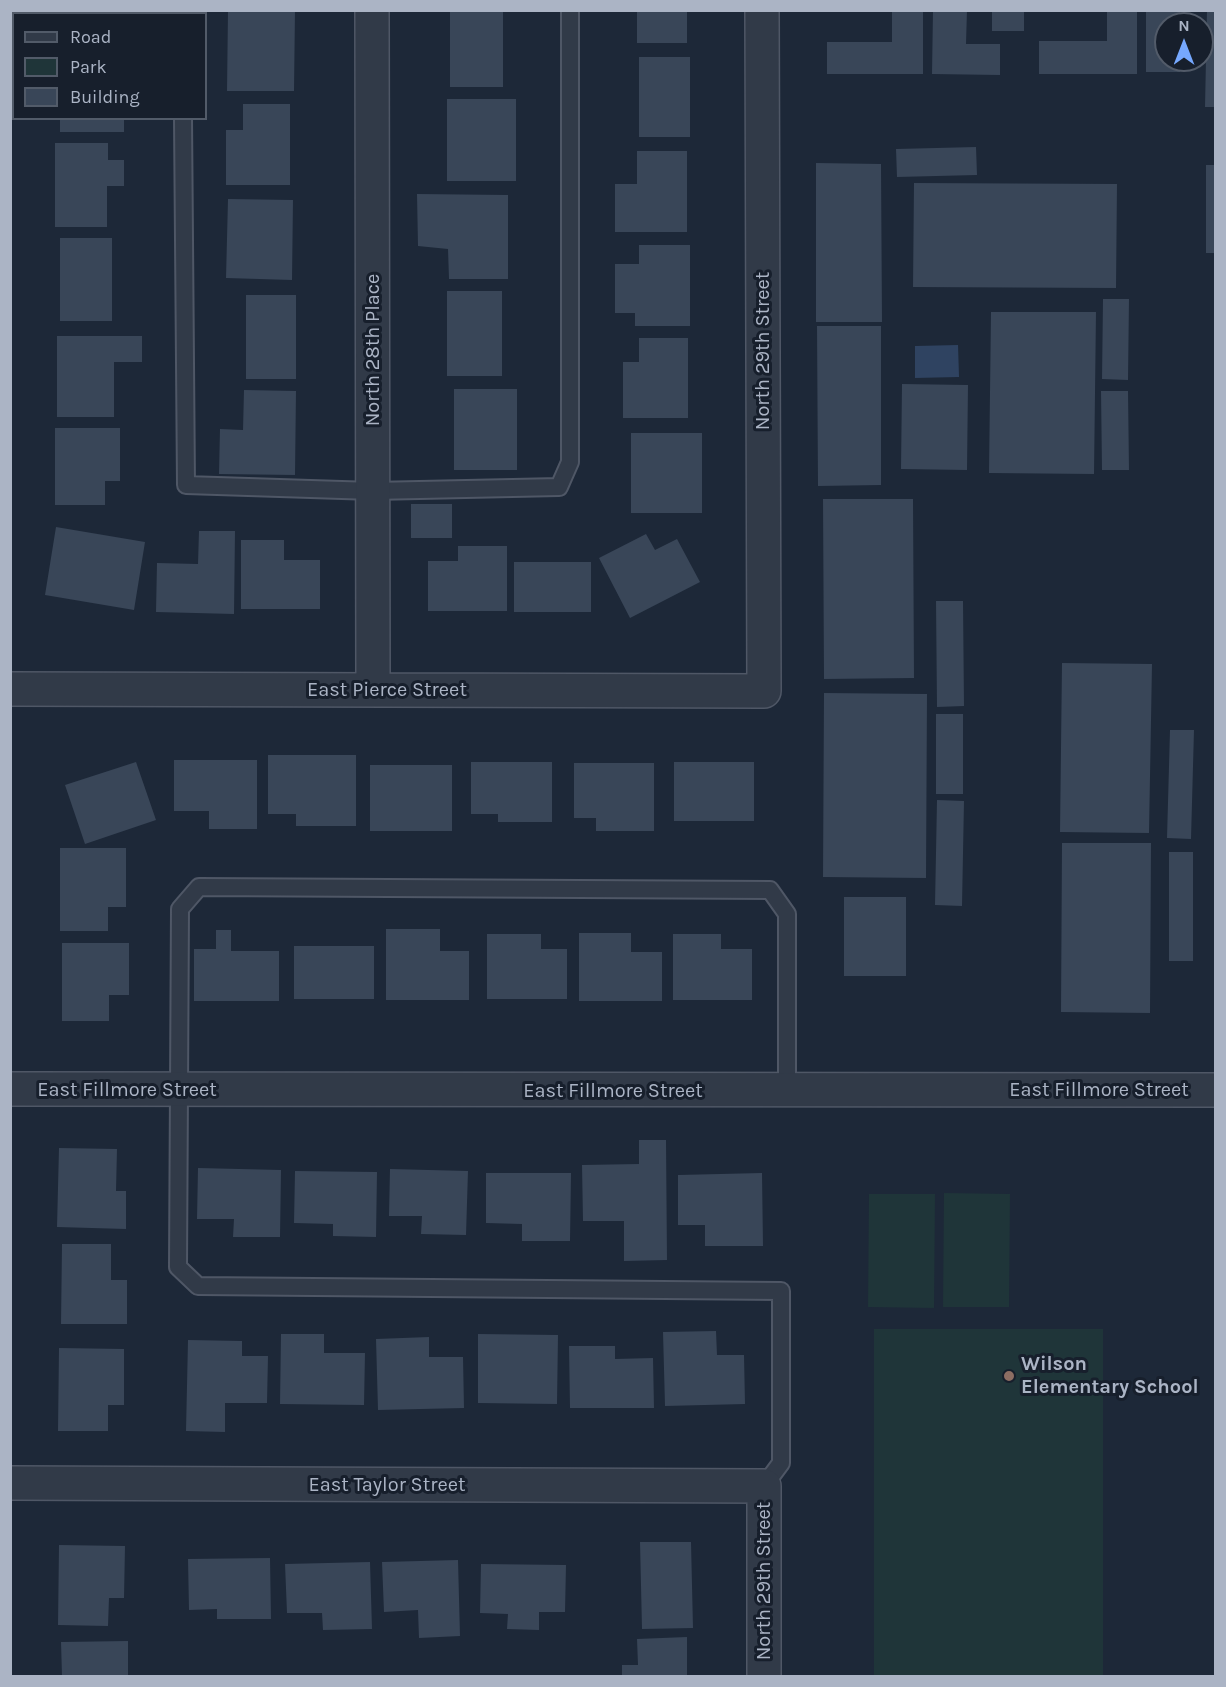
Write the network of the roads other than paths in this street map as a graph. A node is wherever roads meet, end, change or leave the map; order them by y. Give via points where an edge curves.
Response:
1 (372, 10) edge
2 (570, 10) edge
3 (762, 10) edge
4 (183, 120) edge
5 (373, 491) junction
6 (10, 688) edge
7 (373, 690) junction
8 (764, 691) joint
9 (10, 1089) edge
10 (180, 1090) junction
11 (1215, 1090) edge
12 (787, 1091) junction
13 (10, 1483) edge
14 (764, 1486) junction
15 (764, 1677) edge

1 - 5 street, North 28th Place
2 - 5 lane via 570,462 559,487
3 - 8 street, North 29th Street
4 - 5 lane via 186,485
5 - 7 street, North 28th Place
6 - 7 street, East Pierce Street
7 - 8 street, East Pierce Street
9 - 10 street, East Fillmore Street
10 - 12 street, East Fillmore Street
10 - 12 lane via 180,909 200,887 770,890 788,914
10 - 14 lane via 178,1267 198,1286 782,1291 782,1463
11 - 12 street, East Fillmore Street
13 - 14 street, East Taylor Street
14 - 15 street, North 29th Street

